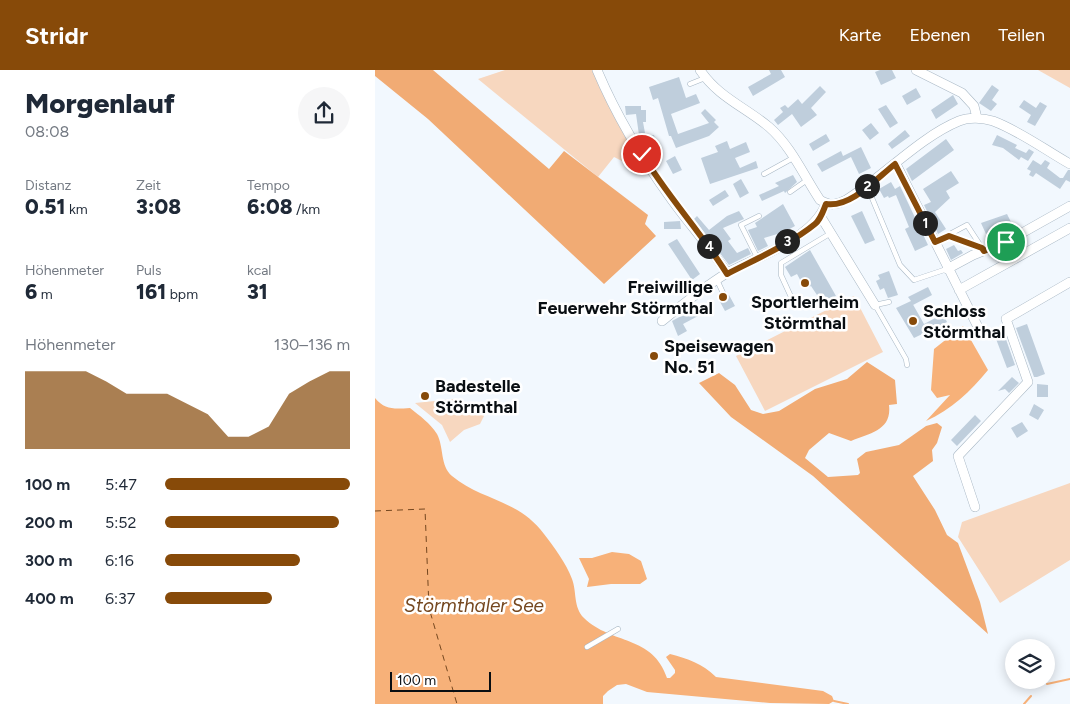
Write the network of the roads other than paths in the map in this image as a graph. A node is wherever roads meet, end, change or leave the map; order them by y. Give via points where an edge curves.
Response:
1 (597, 70) edge
2 (916, 70) edge
3 (703, 74) edge
4 (690, 84) dead end
5 (977, 118) junction
6 (793, 158) junction
7 (895, 164) junction
8 (1070, 164) edge
9 (764, 174) dead end
10 (807, 180) junction
11 (867, 186) junction
12 (790, 192) dead end
13 (826, 204) junction
14 (1070, 206) edge
15 (759, 216) dead end
16 (821, 217) junction
17 (1070, 228) edge
18 (831, 233) junction
19 (949, 236) junction
20 (935, 242) junction
21 (983, 250) junction
22 (757, 258) junction
23 (947, 269) junction
24 (727, 274) junction
25 (717, 280) junction
26 (1070, 282) edge
27 (959, 290) junction
28 (724, 295) dead end
29 (791, 299) dead end
30 (889, 302) dead end
31 (875, 305) junction
32 (662, 321) dead end
33 (981, 333) dead end
34 (907, 365) dead end
35 (975, 507) dead end
36 (618, 629) dead end
37 (587, 647) dead end

1 - 24 street via 622,121 656,177
2 - 5 street via 962,92 974,106
3 - 4 lane
3 - 6 street via 717,91 769,127
5 - 7 street via 960,121
5 - 8 street via 1006,127
6 - 9 lane
6 - 10 street
7 - 11 street
7 - 20 street
10 - 12 lane
10 - 13 street
11 - 13 street via 840,203
11 - 23 lane via 906,273 914,280
13 - 16 street
14 - 21 street via 1006,242
15 - 22 lane via 741,225
16 - 18 street
16 - 22 street
17 - 27 street
18 - 29 lane via 781,263 781,275
18 - 31 street
19 - 20 lane
19 - 21 lane
19 - 21 lane via 967,225
20 - 23 street
21 - 23 street
22 - 24 street
23 - 27 street
24 - 25 street
25 - 28 lane
25 - 32 street
26 - 35 street via 1006,319 1028,382 958,456
27 - 33 street
30 - 31 lane
31 - 34 lane
36 - 37 lane

